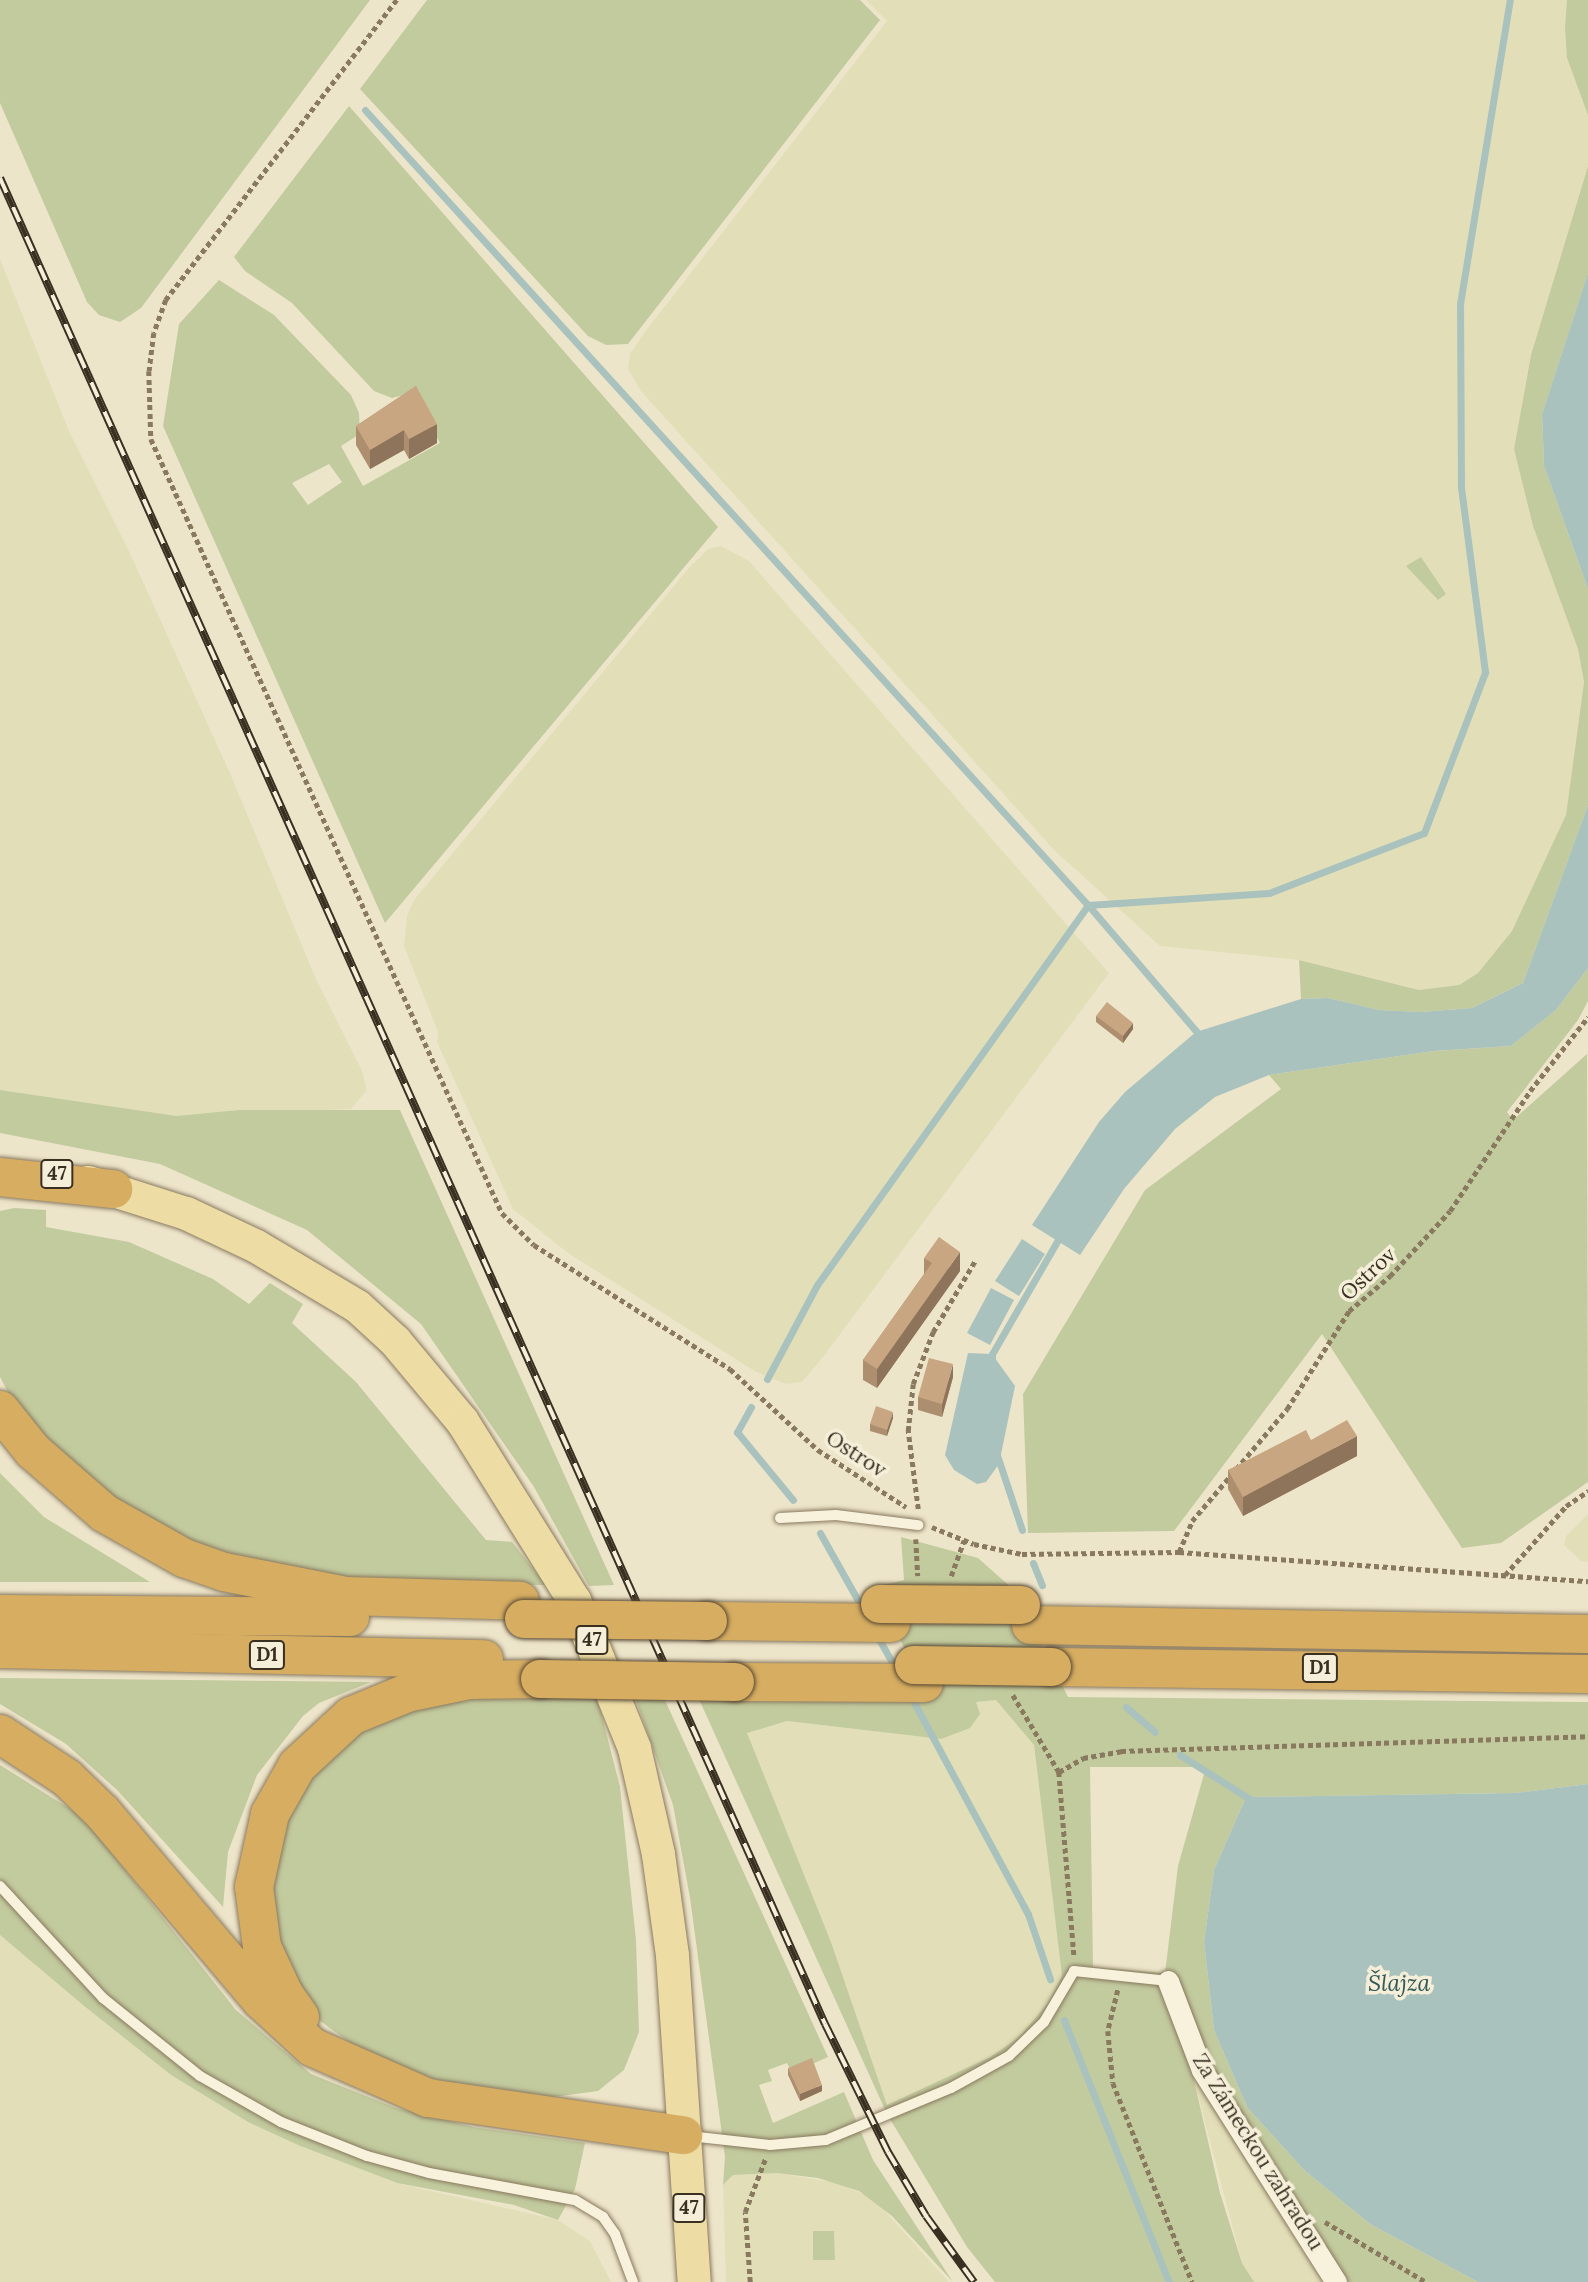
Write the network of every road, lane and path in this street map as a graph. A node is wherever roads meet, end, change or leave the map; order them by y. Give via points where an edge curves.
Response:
1 (397, 0) edge
2 (1588, 1017) edge
3 (0, 1165) edge
4 (0, 1177) edge
5 (0, 1189) edge
6 (113, 1189) junction
7 (39, 1194) junction
8 (0, 1196) edge
9 (975, 1261) dead end
10 (0, 1410) edge
11 (503, 1482) junction
12 (1588, 1491) edge
13 (780, 1518) dead end
14 (918, 1525) junction
15 (1179, 1552) junction
16 (1504, 1576) junction
17 (1588, 1581) edge
18 (919, 1584) dead end
19 (522, 1610) junction
20 (0, 1614) edge
21 (1588, 1634) edge
22 (0, 1649) edge
23 (537, 1670) junction
24 (1588, 1674) edge
25 (1057, 1676) junction
26 (1588, 1680) edge
27 (1009, 1689) dead end
28 (0, 1734) edge
29 (1588, 1736) edge
30 (1059, 1772) junction
31 (0, 1886) edge
32 (1074, 1971) junction
33 (1122, 1976) junction
34 (1168, 1980) joint
35 (364, 2074) junction
36 (683, 2135) junction
37 (770, 2145) junction
38 (1285, 2199) junction
39 (633, 2282) edge
40 (694, 2282) edge
41 (750, 2282) edge
42 (1192, 2282) edge
43 (1336, 2282) edge
44 (1426, 2282) edge

1 - 14 path, Ostrov via 166,300 154,332 148,429 502,1213 534,1245 687,1339 767,1400 818,1450 893,1496
2 - 15 path, Ostrov via 1530,1091 1450,1211 1390,1276 1349,1311 1287,1409 1192,1521
3 - 6 main road, 47 via 64,1175
4 - 6 highway
5 - 7 main road
6 - 11 main road, 47 via 186,1213 256,1246 357,1306 439,1391
7 - 8 highway
7 - 11 main road via 105,1206 177,1227 291,1286 370,1344
9 - 14 path via 933,1332 913,1384 908,1431
10 - 19 highway via 33,1451 104,1513 184,1558 224,1573 346,1596
11 - 36 main road, 47 via 574,1600 613,1690 642,1775 666,1903
12 - 16 path via 1566,1506
13 - 14 lane via 836,1515
14 - 15 path via 1022,1554
14 - 18 path
15 - 16 path
16 - 17 path
19 - 20 highway, D1
19 - 21 highway, D1, bridge via 1026,1615 1246,1626
22 - 23 highway, D1
23 - 25 highway, D1, bridge
23 - 35 highway via 448,1683 377,1703 351,1716 313,1748 280,1792 257,1861 254,1887 262,1947 302,2020
24 - 25 highway, D1
25 - 26 highway via 1315,1687
27 - 30 path
28 - 35 highway via 67,1778 103,1813 290,2029 312,2047
29 - 30 path via 1121,1751 1083,1758
30 - 32 path
31 - 39 lane via 103,1998 200,2076 281,2122 367,2156 429,2173 575,2200 603,2217 615,2234
32 - 33 lane
32 - 37 lane via 1025,2044 983,2073 826,2140
33 - 34 lane
33 - 42 path via 1108,2031 1113,2083
34 - 38 street, Za Zámeckou zahradou via 1202,2070
35 - 36 highway via 417,2095 467,2107
36 - 37 lane
36 - 40 main road, 47
37 - 41 path via 745,2212
38 - 43 street, Za Zámeckou zahradou
38 - 44 path

